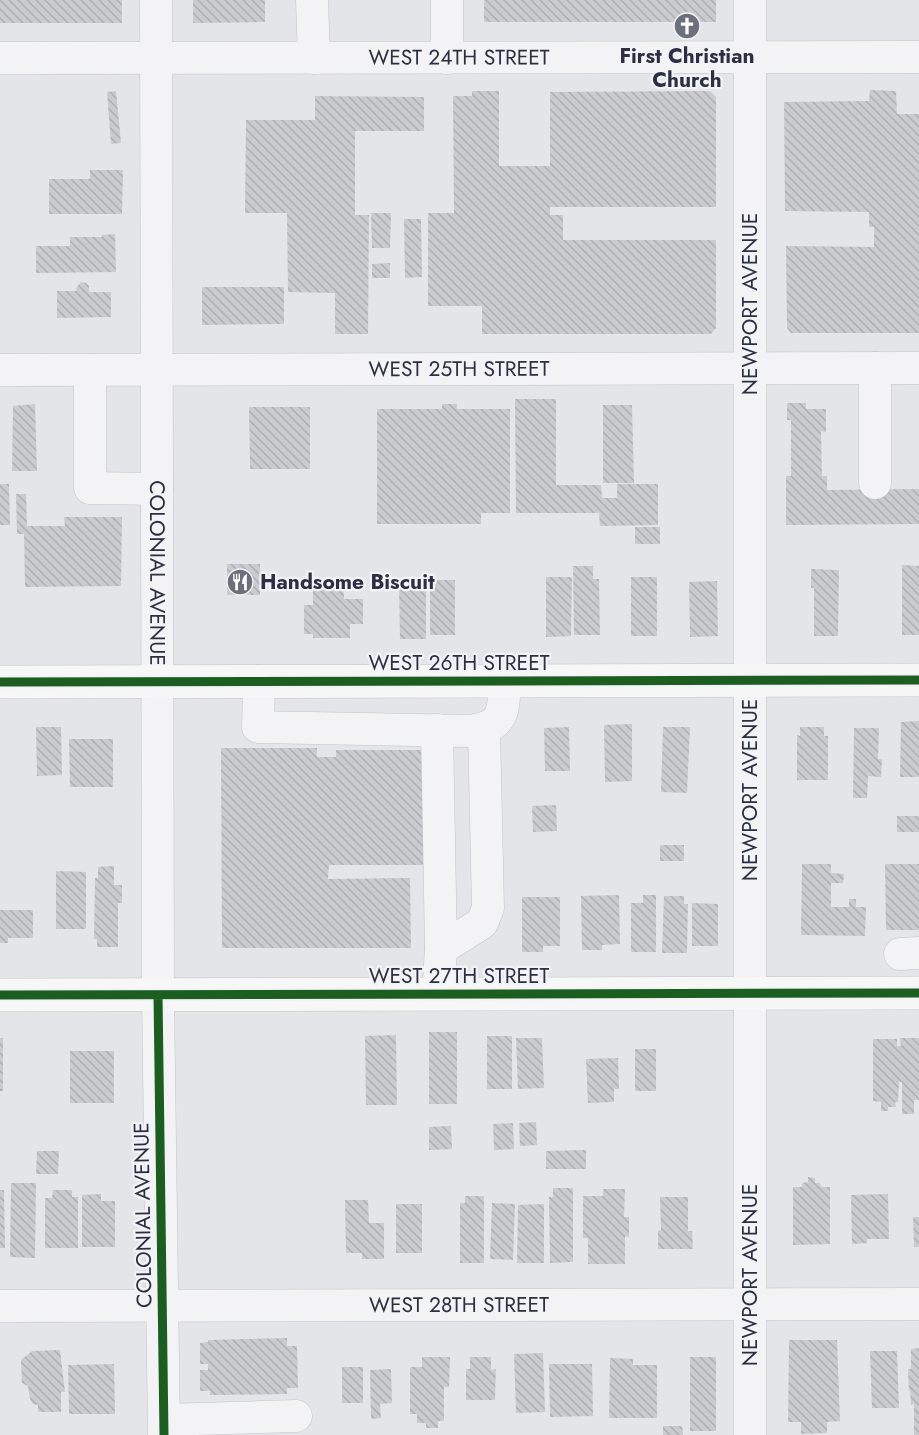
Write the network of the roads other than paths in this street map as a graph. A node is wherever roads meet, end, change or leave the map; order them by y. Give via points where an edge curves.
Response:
1 (156, 0) edge
2 (312, 0) edge
3 (447, 0) edge
4 (750, 0) edge
5 (919, 57) edge
6 (0, 58) edge
7 (157, 58) junction
8 (314, 58) junction
9 (447, 58) junction
10 (750, 58) junction
11 (750, 368) junction
12 (875, 368) junction
13 (919, 368) edge
14 (0, 370) edge
15 (90, 370) junction
16 (157, 370) junction
17 (875, 483) dead end
18 (157, 489) junction
19 (750, 680) junction
20 (919, 680) edge
21 (259, 681) junction
22 (505, 681) junction
23 (0, 682) edge
24 (158, 682) junction
25 (484, 729) junction
26 (437, 730) junction
27 (441, 949) junction
28 (750, 993) junction
29 (919, 993) edge
30 (158, 994) junction
31 (438, 994) junction
32 (0, 995) edge
33 (750, 1303) junction
34 (919, 1304) edge
35 (0, 1305) edge
36 (163, 1305) junction
37 (296, 1416) dead end
38 (164, 1427) edge
39 (750, 1435) edge

1 - 7 street, COLONIAL AVENUE
2 - 8 street
3 - 9 street
4 - 10 street, NEWPORT AVENUE
5 - 10 street, WEST 24TH STREET
6 - 7 street, WEST 24TH STREET
7 - 8 street, WEST 24TH STREET
7 - 16 street, COLONIAL AVENUE
8 - 9 street, WEST 24TH STREET
9 - 10 street, WEST 24TH STREET
10 - 11 street, NEWPORT AVENUE
11 - 12 street, WEST 25TH STREET
11 - 16 street, WEST 25TH STREET
11 - 19 street, NEWPORT AVENUE
12 - 13 street, WEST 25TH STREET
12 - 17 street
14 - 15 street, WEST 25TH STREET
15 - 16 street, WEST 25TH STREET
15 - 18 street via 90,488
16 - 18 street, COLONIAL AVENUE
18 - 24 street, COLONIAL AVENUE
19 - 20 main road, WEST 26TH STREET
19 - 22 main road, WEST 26TH STREET
19 - 28 street, NEWPORT AVENUE
21 - 22 main road, WEST 26TH STREET
21 - 24 main road, WEST 26TH STREET
21 - 26 street via 258,727
22 - 25 street via 501,718
23 - 24 main road, WEST 26TH STREET
24 - 30 street, COLONIAL AVENUE
25 - 26 street
25 - 27 street via 488,908 482,923
26 - 27 street
27 - 31 street
28 - 29 main road, WEST 27TH STREET
28 - 31 main road, WEST 27TH STREET
28 - 33 street, NEWPORT AVENUE
30 - 31 main road, WEST 27TH STREET
30 - 32 main road, WEST 27TH STREET
30 - 36 street, COLONIAL AVENUE
33 - 34 street, WEST 28TH STREET
33 - 36 street, WEST 28TH STREET
33 - 39 street, NEWPORT AVENUE
35 - 36 street, WEST 28TH STREET
36 - 38 street, COLONIAL AVENUE
37 - 38 street

